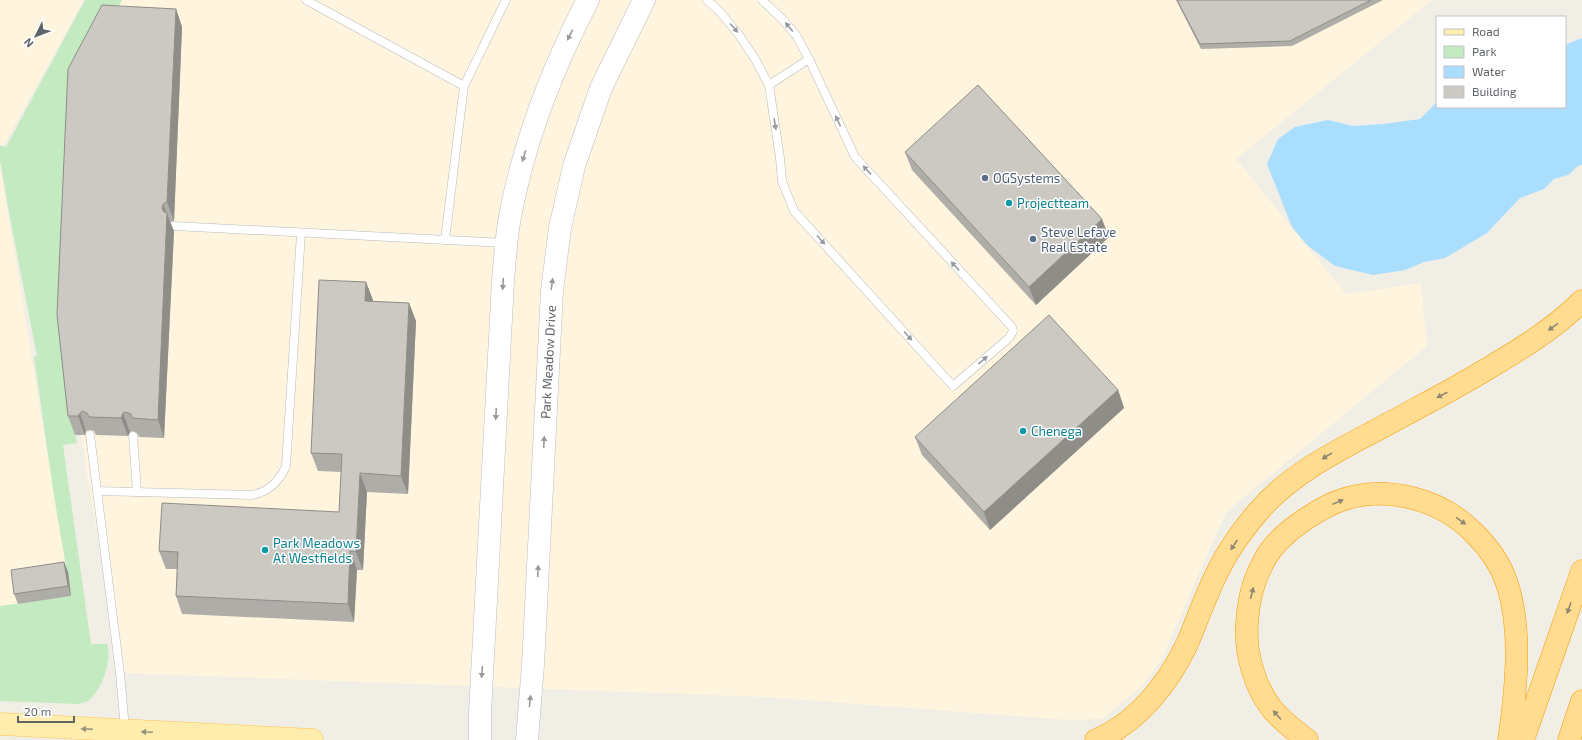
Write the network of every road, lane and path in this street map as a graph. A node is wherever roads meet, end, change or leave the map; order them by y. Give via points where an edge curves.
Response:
1 (306, 0) edge
2 (506, 0) edge
3 (588, 0) edge
4 (644, 0) edge
5 (707, 0) edge
6 (762, 0) edge
7 (809, 59) junction
8 (769, 85) junction
9 (464, 86) junction
10 (174, 226) dead end
11 (301, 233) junction
12 (445, 240) junction
13 (506, 243) junction
14 (1582, 301) edge
15 (90, 435) edge
16 (133, 436) edge
17 (97, 491) junction
18 (137, 492) junction
19 (1582, 571) edge
20 (1582, 701) edge
21 (0, 724) edge
22 (126, 731) junction
23 (312, 740) edge
24 (480, 740) edge
25 (527, 740) edge
26 (1096, 740) edge
27 (1307, 740) edge
28 (1509, 740) edge
29 (1523, 740) edge
30 (1569, 740) edge

1 - 9 lane
2 - 9 lane
3 -> 13 street via 551,76 524,155
25 -> 4 street, Park Meadow Drive via 552,291 560,228 574,166 601,88
5 -> 8 lane via 739,35
7 -> 6 lane via 796,34
7 - 8 lane
8 -> 7 lane via 782,181 794,211 954,386 1009,338 1013,331 1012,327 854,157
9 - 12 lane
10 - 11 lane
11 - 12 lane
11 - 18 lane via 286,466 282,475 270,488 252,495
12 - 13 lane
13 -> 24 street
14 -> 26 highway via 1526,347 1330,454 1286,484 1257,513 1234,544 1216,575 1186,645 1169,677 1135,716
15 - 17 lane
16 - 18 lane
17 - 18 lane
17 - 22 lane
19 -> 29 highway
20 - 30 highway
22 -> 21 main road
23 -> 22 main road
27 -> 28 highway via 1271,708 1254,672 1246,634 1252,590 1263,563 1288,530 1339,501 1373,494 1412,498 1431,503 1448,512 1466,524 1496,560 1506,580 1516,636 1516,679

